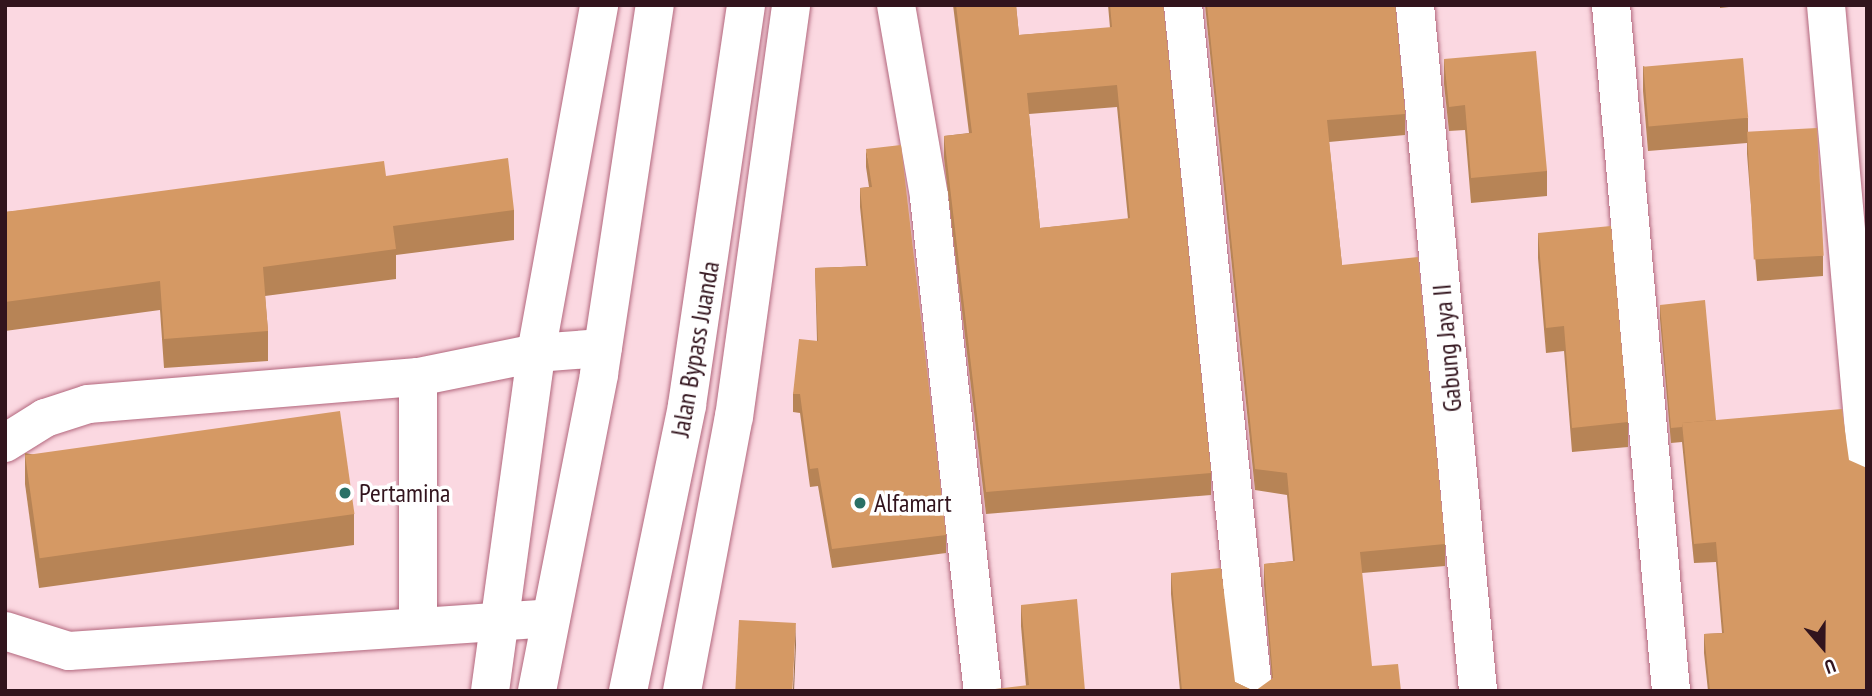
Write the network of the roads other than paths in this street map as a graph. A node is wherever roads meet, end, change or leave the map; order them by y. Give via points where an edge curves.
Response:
1 (599, 5) edge
2 (655, 5) edge
3 (746, 5) edge
4 (791, 5) edge
5 (896, 5) edge
6 (1183, 5) edge
7 (1415, 5) edge
8 (1611, 5) edge
9 (1826, 5) edge
10 (603, 348) junction
11 (536, 353) junction
12 (418, 377) junction
13 (5, 443) edge
14 (1867, 467) edge
15 (551, 618) junction
16 (499, 621) junction
17 (418, 627) junction
18 (5, 631) edge
19 (490, 691) edge
20 (537, 691) edge
21 (628, 691) edge
22 (682, 691) edge
23 (983, 691) edge
24 (1252, 691) edge
25 (1478, 691) edge
26 (1671, 691) edge

1 - 11 main road
2 - 10 main road
3 - 21 main road, Jalan Bypass Juanda via 687,405
4 - 22 main road via 734,417
5 - 23 main road via 929,197
6 - 24 main road
7 - 25 main road, Gabung Jaya II
8 - 26 main road
9 - 14 main road
10 - 11 main road
10 - 15 main road
11 - 12 main road
11 - 16 main road
12 - 13 main road via 88,404 45,418
12 - 17 main road
15 - 16 main road
15 - 20 main road
16 - 17 main road
16 - 19 main road
17 - 18 main road via 69,651

